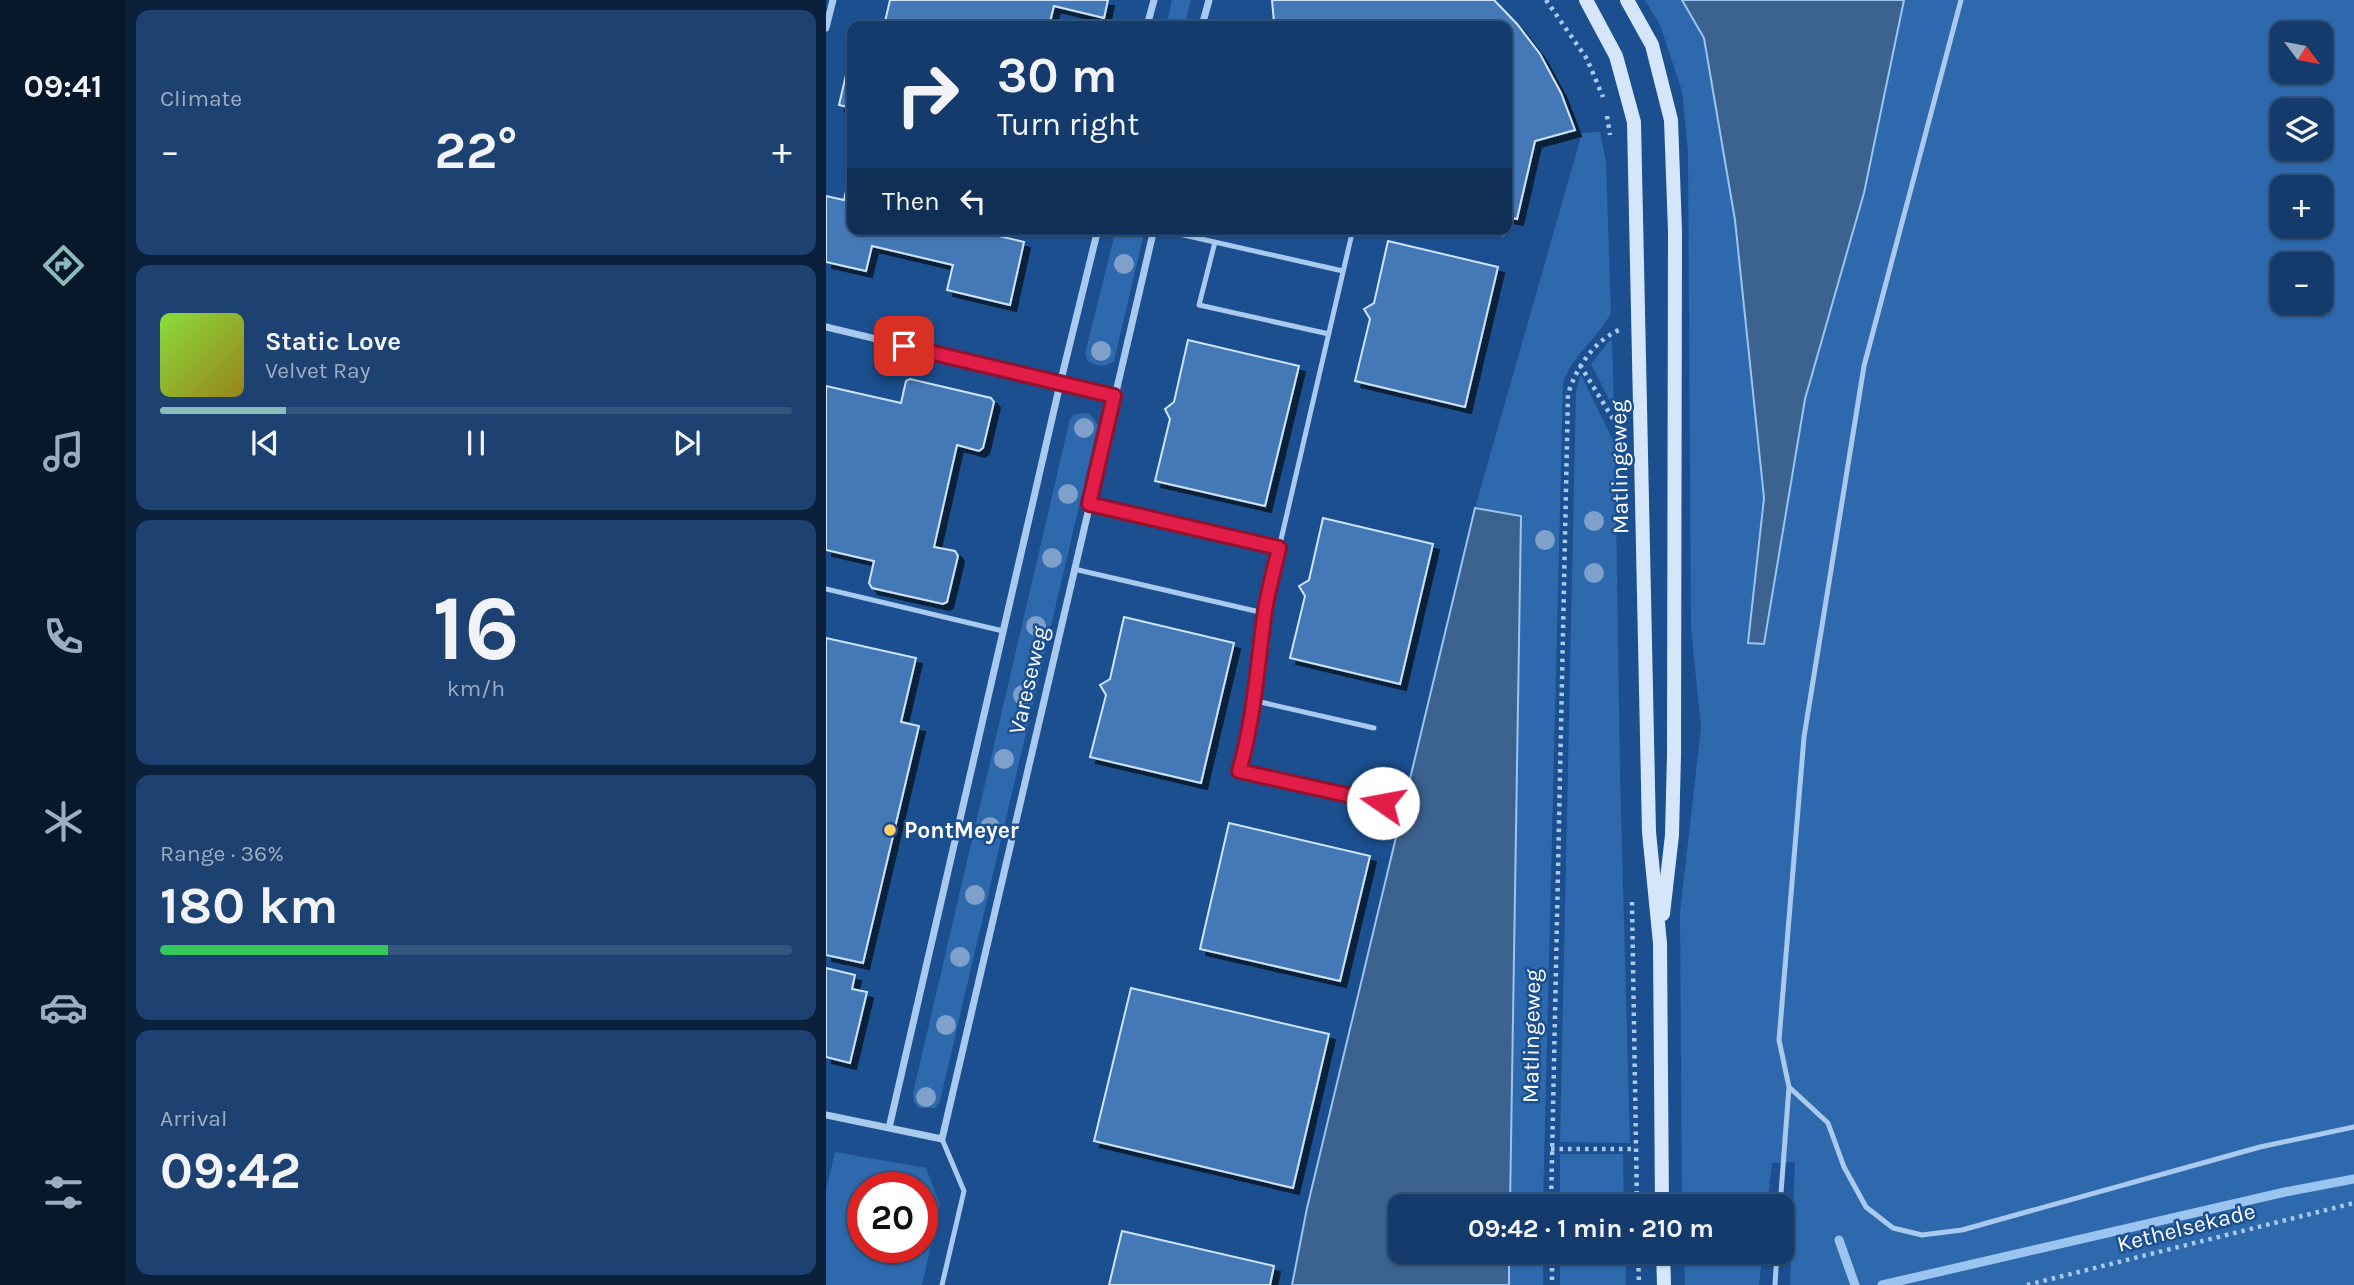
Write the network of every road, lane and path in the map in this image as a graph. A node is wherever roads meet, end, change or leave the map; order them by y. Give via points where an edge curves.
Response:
1 (833, 0) edge
2 (1154, 0) edge
3 (1209, 0) edge
4 (1546, 0) edge
5 (1586, 0) edge
6 (1627, 0) edge
7 (1961, 0) edge
8 (1148, 21) edge
9 (1205, 21) edge
10 (826, 28) edge
11 (1611, 138) dead end
12 (1097, 235) edge
13 (1154, 235) edge
14 (1181, 235) edge
15 (1352, 235) edge
16 (1215, 243) junction
17 (1343, 271) junction
18 (826, 327) edge
19 (1620, 329) dead end
20 (1328, 334) junction
21 (1580, 365) junction
22 (1060, 384) junction
23 (1114, 396) junction
24 (1623, 437) dead end
25 (1089, 504) junction
26 (1279, 548) junction
27 (1074, 569) junction
28 (826, 589) edge
29 (1264, 613) junction
30 (1003, 631) junction
31 (1256, 701) junction
32 (1374, 728) dead end
33 (1383, 803) dead end
34 (1660, 943) junction
35 (1635, 1031) dead end
36 (1789, 1087) junction
37 (826, 1115) edge
38 (889, 1128) junction
39 (2354, 1128) edge
40 (942, 1139) junction
41 (1551, 1149) junction
42 (1636, 1149) junction
43 (1551, 1194) edge
44 (1637, 1194) edge
45 (1662, 1194) edge
46 (1781, 1194) edge
47 (2354, 1203) edge
48 (1552, 1264) edge
49 (1638, 1264) edge
50 (1663, 1264) edge
51 (1776, 1264) edge
52 (942, 1285) edge
53 (1552, 1285) edge
54 (1639, 1285) edge
55 (1664, 1285) edge
56 (1775, 1285) edge
57 (2027, 1285) edge

1 - 10 street
2 - 8 street
3 - 9 street
4 - 11 path via 1587,59 1606,104
5 - 34 main road, Matlingeweg via 1616,56 1634,121 1649,832
6 - 34 main road, Matlingeweg via 1652,45 1671,120 1675,231 1674,755 1672,835
7 - 36 lane via 1864,366 1804,737 1779,1040
12 - 22 street, Vareseweg
13 - 23 street, Vareseweg
14 - 16 lane
15 - 17 lane
16 - 17 lane
16 - 20 lane via 1199,305
17 - 20 lane
18 - 22 street
19 - 21 path, Matlingeweg via 1608,335
20 - 26 lane
21 - 24 path, Matlingeweg
21 - 41 path, Matlingeweg via 1568,394
22 - 23 street
22 - 30 street, Vareseweg
23 - 25 street, Vareseweg
25 - 26 lane
25 - 27 street, Vareseweg
26 - 29 lane
27 - 29 lane
27 - 40 street, Vareseweg
28 - 30 lane
29 - 31 lane
30 - 38 street, Vareseweg
31 - 32 lane
31 - 33 lane via 1239,771
34 - 45 main road, Matlingeweg
35 - 42 path
36 - 39 lane via 1828,1123 1866,1208 1893,1227 1922,1235 1962,1230 2260,1147
36 - 46 lane
37 - 38 street
38 - 40 street
40 - 52 lane via 964,1191
41 - 42 path
41 - 43 path, Matlingeweg
42 - 44 path
47 - 57 path, Kethelsekade
48 - 53 path
49 - 54 path
50 - 55 main road
51 - 56 lane

